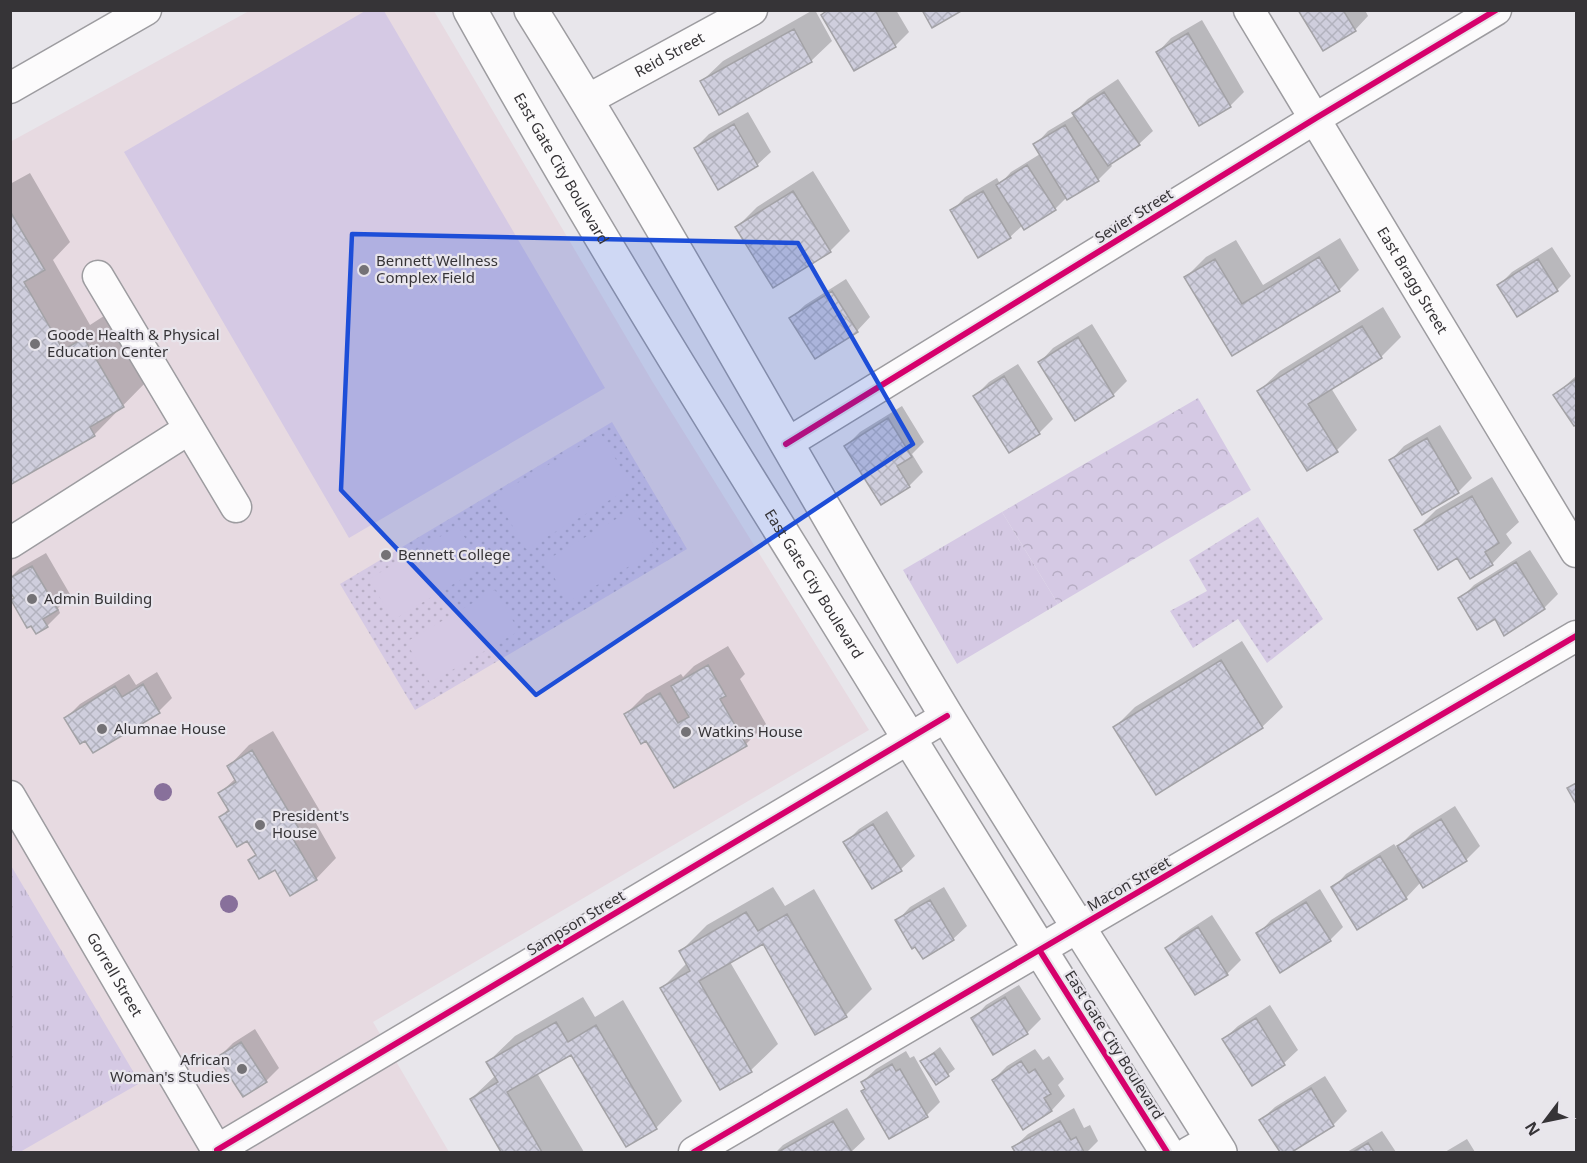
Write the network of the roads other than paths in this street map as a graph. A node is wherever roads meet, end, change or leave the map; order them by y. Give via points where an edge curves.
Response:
1 (146, 10) edge
2 (470, 10) edge
3 (531, 10) edge
4 (752, 10) edge
5 (1249, 10) edge
6 (1496, 10) edge
7 (10, 88) edge
8 (587, 100) junction
9 (1316, 118) junction
10 (98, 276) dead end
11 (189, 429) junction
12 (786, 444) junction
13 (236, 507) dead end
14 (10, 543) edge
15 (1576, 552) edge
16 (1576, 636) edge
17 (947, 716) junction
18 (909, 739) junction
19 (10, 796) edge
20 (1078, 928) junction
21 (1040, 951) junction
22 (1207, 1148) edge
23 (218, 1151) edge
24 (694, 1152) edge
25 (1167, 1152) edge

1 - 7 street
2 - 18 main road, East Gate City Boulevard via 533,124
3 - 8 main road
4 - 8 street, Reid Street
5 - 9 street, East Bragg Street
6 - 9 street, Sevier Street
8 - 12 main road
9 - 12 street, Sevier Street
9 - 15 street, East Bragg Street
10 - 11 street
11 - 13 street
11 - 14 street
12 - 17 main road
16 - 20 street, Macon Street
17 - 18 street, Sampson Street
17 - 20 main road
18 - 21 main road, East Gate City Boulevard
18 - 23 street, Sampson Street
19 - 23 street, Gorrell Street
20 - 21 street, Macon Street
20 - 22 main road
21 - 24 street, Macon Street
21 - 25 main road, East Gate City Boulevard

